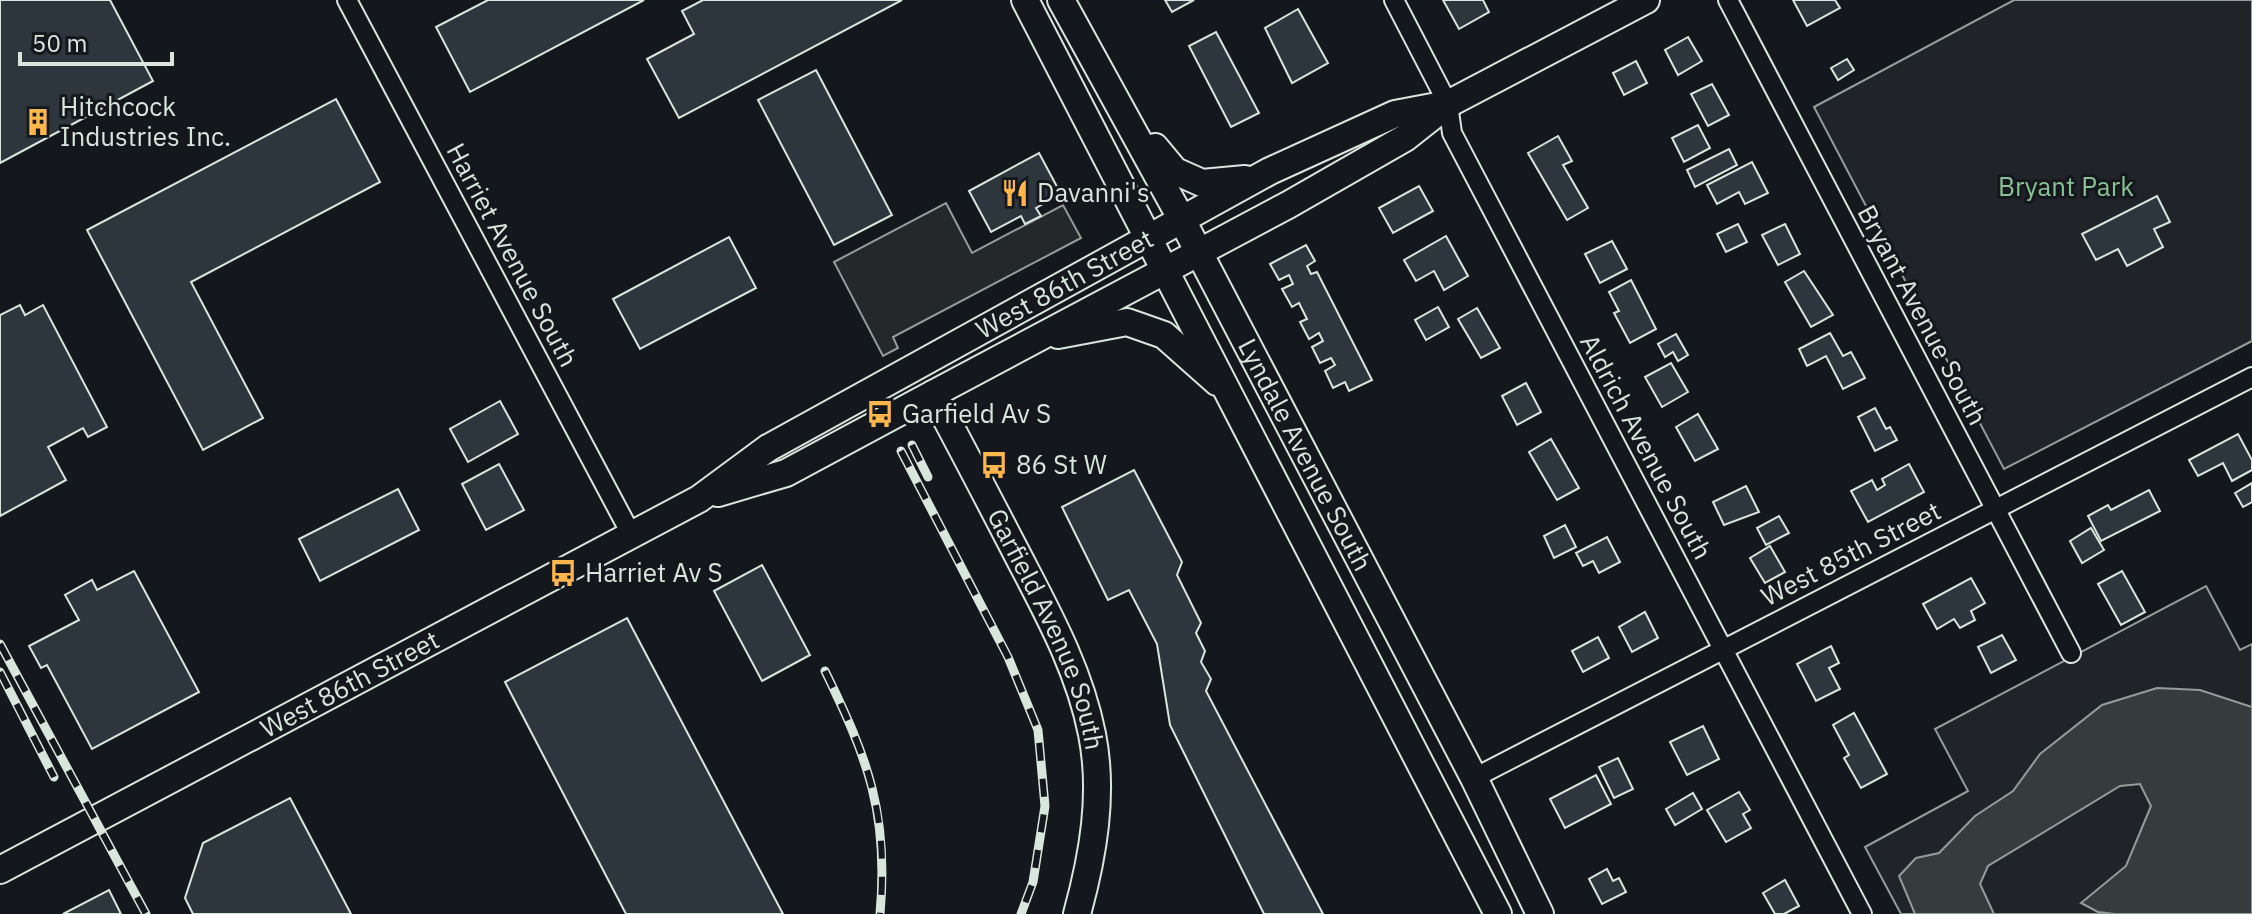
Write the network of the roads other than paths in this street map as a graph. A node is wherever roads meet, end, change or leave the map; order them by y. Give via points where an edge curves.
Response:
1 (347, 0) edge
2 (1025, 0) edge
3 (1061, 0) edge
4 (1394, 0) edge
5 (1646, 0) edge
6 (1728, 0) edge
7 (1448, 104) junction
8 (1136, 136) junction
9 (1264, 175) junction
10 (1182, 220) junction
11 (1148, 238) junction
12 (1199, 252) junction
13 (1165, 270) junction
14 (1038, 338) junction
15 (916, 365) junction
16 (2252, 377) edge
17 (1228, 391) junction
18 (933, 394) junction
19 (699, 499) junction
20 (1994, 509) junction
21 (631, 534) junction
22 (1724, 649) junction
23 (2071, 653) dead end
24 (1474, 778) junction
25 (0, 870) edge
26 (1077, 914) edge
27 (1498, 914) edge
28 (1540, 914) edge
29 (1862, 914) edge

1 - 21 street, Harriet Avenue South
2 - 11 street, Lyndale Avenue South
3 - 8 street, Lyndale Avenue South
4 - 7 street, Aldrich Avenue South
5 - 7 street, West 86th Street
6 - 20 street, Bryant Avenue South
7 - 9 street, West 86th Street via 1395,114
7 - 12 street, West 86th Street via 1405,138
7 - 22 street, Aldrich Avenue South via 1452,133
8 - 9 street via 1158,149 1175,171 1202,183
8 - 10 street, Lyndale Avenue South
9 - 10 street, West 86th Street
10 - 11 street, West 86th Street
10 - 12 street, Lyndale Avenue South
11 - 13 street, Lyndale Avenue South
11 - 15 street, West 86th Street
12 - 13 street, West 86th Street
12 - 24 street, Lyndale Avenue South
13 - 14 street, West 86th Street
13 - 17 street, Lyndale Avenue South
14 - 17 street via 1127,322 1164,335
14 - 18 street, West 86th Street
15 - 18 street, Garfield Avenue South
15 - 19 street, West 86th Street via 768,448
16 - 20 street, West 85th Street
17 - 27 street, Lyndale Avenue South
18 - 19 street, West 86th Street via 786,473
18 - 26 street, Garfield Avenue South via 1079,682 1093,736 1097,792 1093,847
19 - 21 street, West 86th Street
20 - 22 street, West 85th Street
20 - 23 street, Bryant Avenue South
21 - 25 street, West 86th Street
22 - 24 street, West 85th Street
22 - 29 street, Aldrich Avenue South
24 - 28 street, Lyndale Avenue South

